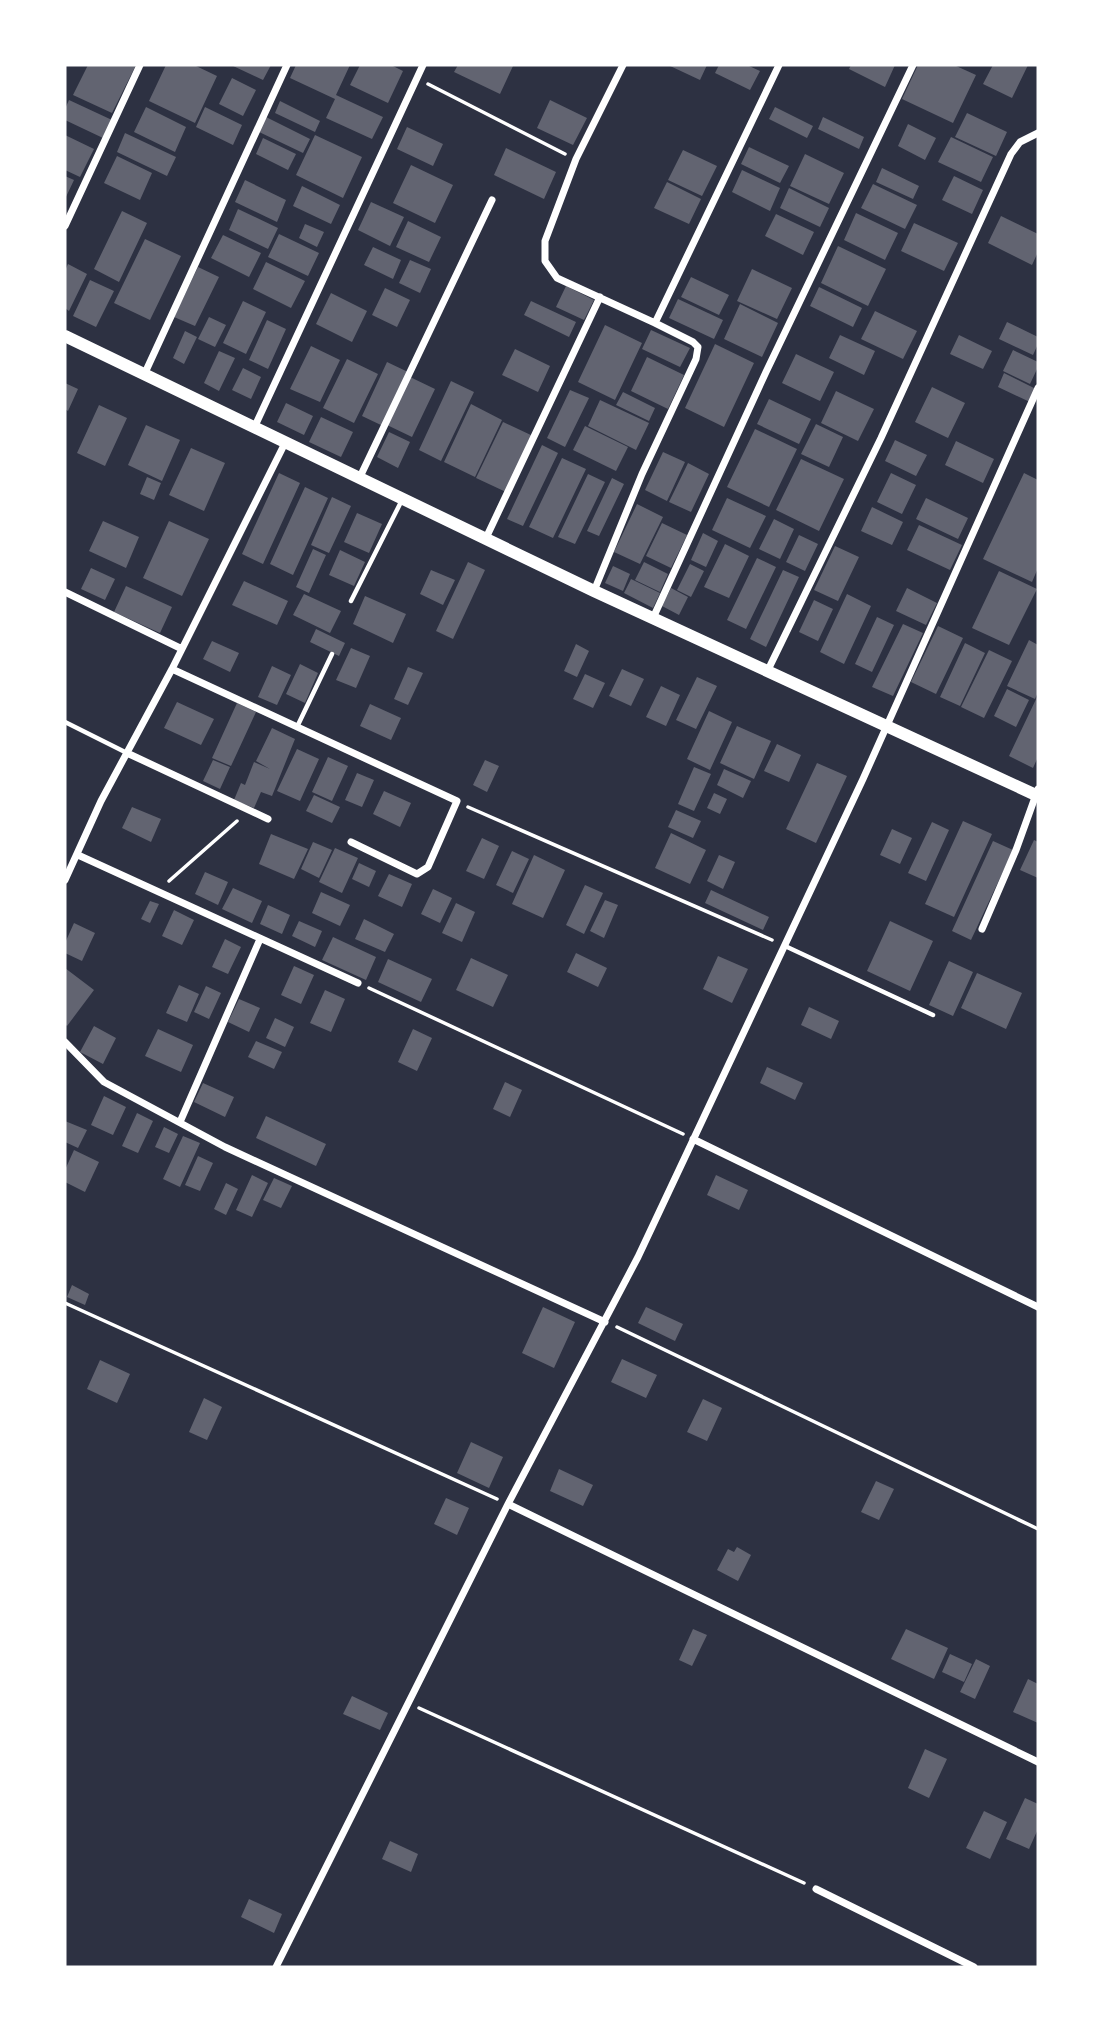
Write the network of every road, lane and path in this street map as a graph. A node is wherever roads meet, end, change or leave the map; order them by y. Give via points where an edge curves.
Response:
1 (139, 65) edge
2 (287, 65) edge
3 (423, 65) edge
4 (623, 65) edge
5 (779, 65) edge
6 (913, 65) edge
7 (417, 78) junction
8 (1038, 133) edge
9 (576, 159) junction
10 (492, 200) dead end
11 (65, 226) edge
12 (600, 297) junction
13 (655, 323) junction
14 (65, 336) edge
15 (144, 375) junction
16 (1038, 388) edge
17 (254, 428) junction
18 (285, 443) junction
19 (359, 479) junction
20 (402, 499) junction
21 (486, 538) junction
22 (594, 591) junction
23 (65, 592) edge
24 (351, 601) dead end
25 (653, 618) junction
26 (182, 649) junction
27 (332, 654) dead end
28 (172, 669) junction
29 (766, 672) junction
30 (65, 722) edge
31 (885, 725) junction
32 (297, 727) junction
33 (127, 753) junction
34 (1037, 793) edge
35 (457, 802) junction
36 (268, 819) dead end
37 (238, 820) dead end
38 (351, 842) dead end
39 (78, 855) junction
40 (65, 880) edge
41 (157, 891) junction
42 (982, 929) dead end
43 (260, 939) junction
44 (785, 946) junction
45 (358, 983) joint
46 (933, 1015) dead end
47 (65, 1042) edge
48 (180, 1122) junction
49 (693, 1139) junction
50 (65, 1303) edge
51 (1038, 1307) edge
52 (605, 1322) junction
53 (508, 1504) junction
54 (1038, 1530) edge
55 (408, 1703) junction
56 (1038, 1762) edge
57 (816, 1889) joint
58 (276, 1967) edge
59 (974, 1967) edge

1 - 11 street
2 - 15 street
3 - 7 street
4 - 9 street
5 - 13 street
6 - 25 street
7 - 9 path
7 - 17 street
8 - 29 street via 1020,142 1011,154 881,438
9 - 12 street via 545,241 545,261 557,278
10 - 19 street
12 - 13 street
12 - 21 street
13 - 22 street via 693,342 698,347 696,359
14 - 15 street
15 - 17 street
16 - 31 street
17 - 18 street
18 - 19 street
18 - 26 street
19 - 20 street
20 - 21 street
20 - 24 lane
21 - 22 street
22 - 25 street
23 - 26 street
25 - 29 street
26 - 28 street
27 - 32 lane
28 - 32 street
28 - 33 street
29 - 31 street
30 - 33 lane
31 - 34 street
31 - 44 street
32 - 35 street
33 - 36 street
33 - 39 street
34 - 42 street
35 - 38 street via 423,872 407,870
35 - 44 path
37 - 41 path
39 - 40 street
39 - 41 street
41 - 43 street
43 - 45 street
43 - 48 street
44 - 46 lane
44 - 49 street
45 - 49 path
47 - 48 street via 104,1082
48 - 52 street via 248,1158
49 - 51 street
49 - 52 street
50 - 53 path
52 - 53 street
52 - 54 path
53 - 55 street
53 - 56 street
55 - 57 path
55 - 58 street
57 - 59 street

